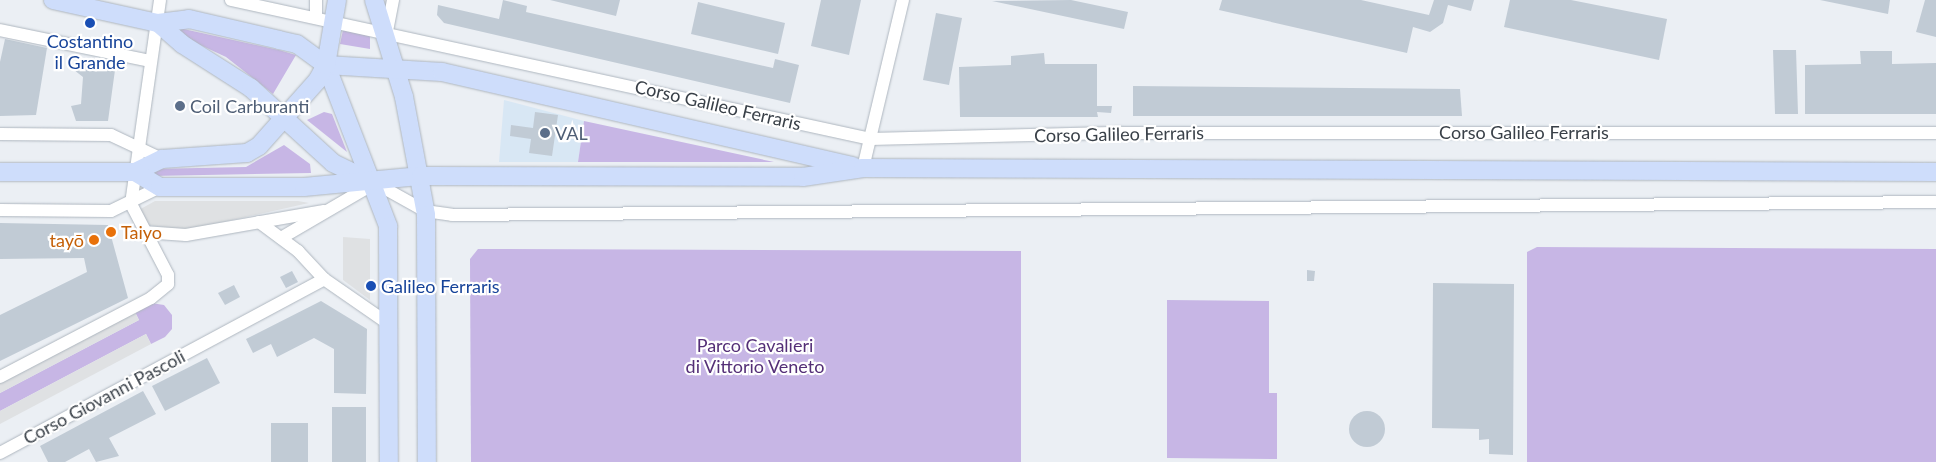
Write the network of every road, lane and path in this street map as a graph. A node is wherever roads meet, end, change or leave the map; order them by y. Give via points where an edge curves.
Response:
1 (53, 0) edge
2 (160, 0) edge
3 (231, 0) edge
4 (316, 0) edge
5 (337, 0) edge
6 (374, 0) edge
7 (394, 0) edge
8 (903, 0) edge
9 (323, 18) junction
10 (158, 23) junction
11 (0, 30) edge
12 (387, 31) junction
13 (150, 61) junction
14 (326, 65) junction
15 (396, 66) junction
16 (286, 118) junction
17 (1936, 132) edge
18 (0, 134) edge
19 (870, 139) junction
20 (138, 147) junction
21 (162, 159) junction
22 (863, 168) junction
23 (0, 172) edge
24 (135, 172) junction
25 (1936, 172) edge
26 (421, 176) junction
27 (375, 183) junction
28 (160, 187) junction
29 (132, 202) junction
30 (1936, 202) edge
31 (0, 210) edge
32 (324, 211) junction
33 (425, 211) junction
34 (259, 222) junction
35 (143, 232) junction
36 (281, 238) junction
37 (324, 279) junction
38 (390, 324) junction
39 (0, 377) edge
40 (0, 453) edge
41 (389, 462) edge
42 (427, 462) edge

1 - 10 main road
2 - 10 street
3 - 9 street, Corso Galileo Ferraris
4 - 9 street
5 - 9 main road
6 - 12 main road
7 - 12 street
8 - 19 street
9 - 12 street, Corso Galileo Ferraris
9 - 14 main road
10 - 13 street
10 - 14 main road via 189,19 297,44
10 - 16 main road
11 - 13 street
12 - 15 main road
12 - 19 street, Corso Galileo Ferraris
13 - 20 street
14 - 15 main road, Corso Galileo Ferraris
14 - 16 main road
14 - 27 main road
15 - 22 main road, Corso Galileo Ferraris via 442,72
15 - 26 main road
16 - 21 main road via 246,153
16 - 27 main road via 332,163
17 - 19 street, Corso Galileo Ferraris via 1120,133
18 - 20 street via 112,134
19 - 22 street
20 - 21 street
20 - 24 street
21 - 24 main road
22 - 25 main road, Corso Galileo Ferraris
22 - 26 main road, Corso Galileo Ferraris via 803,177
23 - 24 main road
24 - 28 main road
24 - 29 street
26 - 27 main road, Corso Galileo Ferraris
26 - 33 main road
27 - 28 main road, Corso Galileo Ferraris
27 - 32 street
27 - 33 street
27 - 38 main road via 388,226
28 - 29 street
29 - 31 street via 111,211
29 - 35 street via 132,213
30 - 33 street
32 - 34 street
32 - 36 street
33 - 42 main road
34 - 35 street via 186,235
34 - 36 street
35 - 39 street via 170,280 165,290
36 - 37 street
37 - 38 street
37 - 40 street, Corso Giovanni Pascoli
38 - 41 main road

